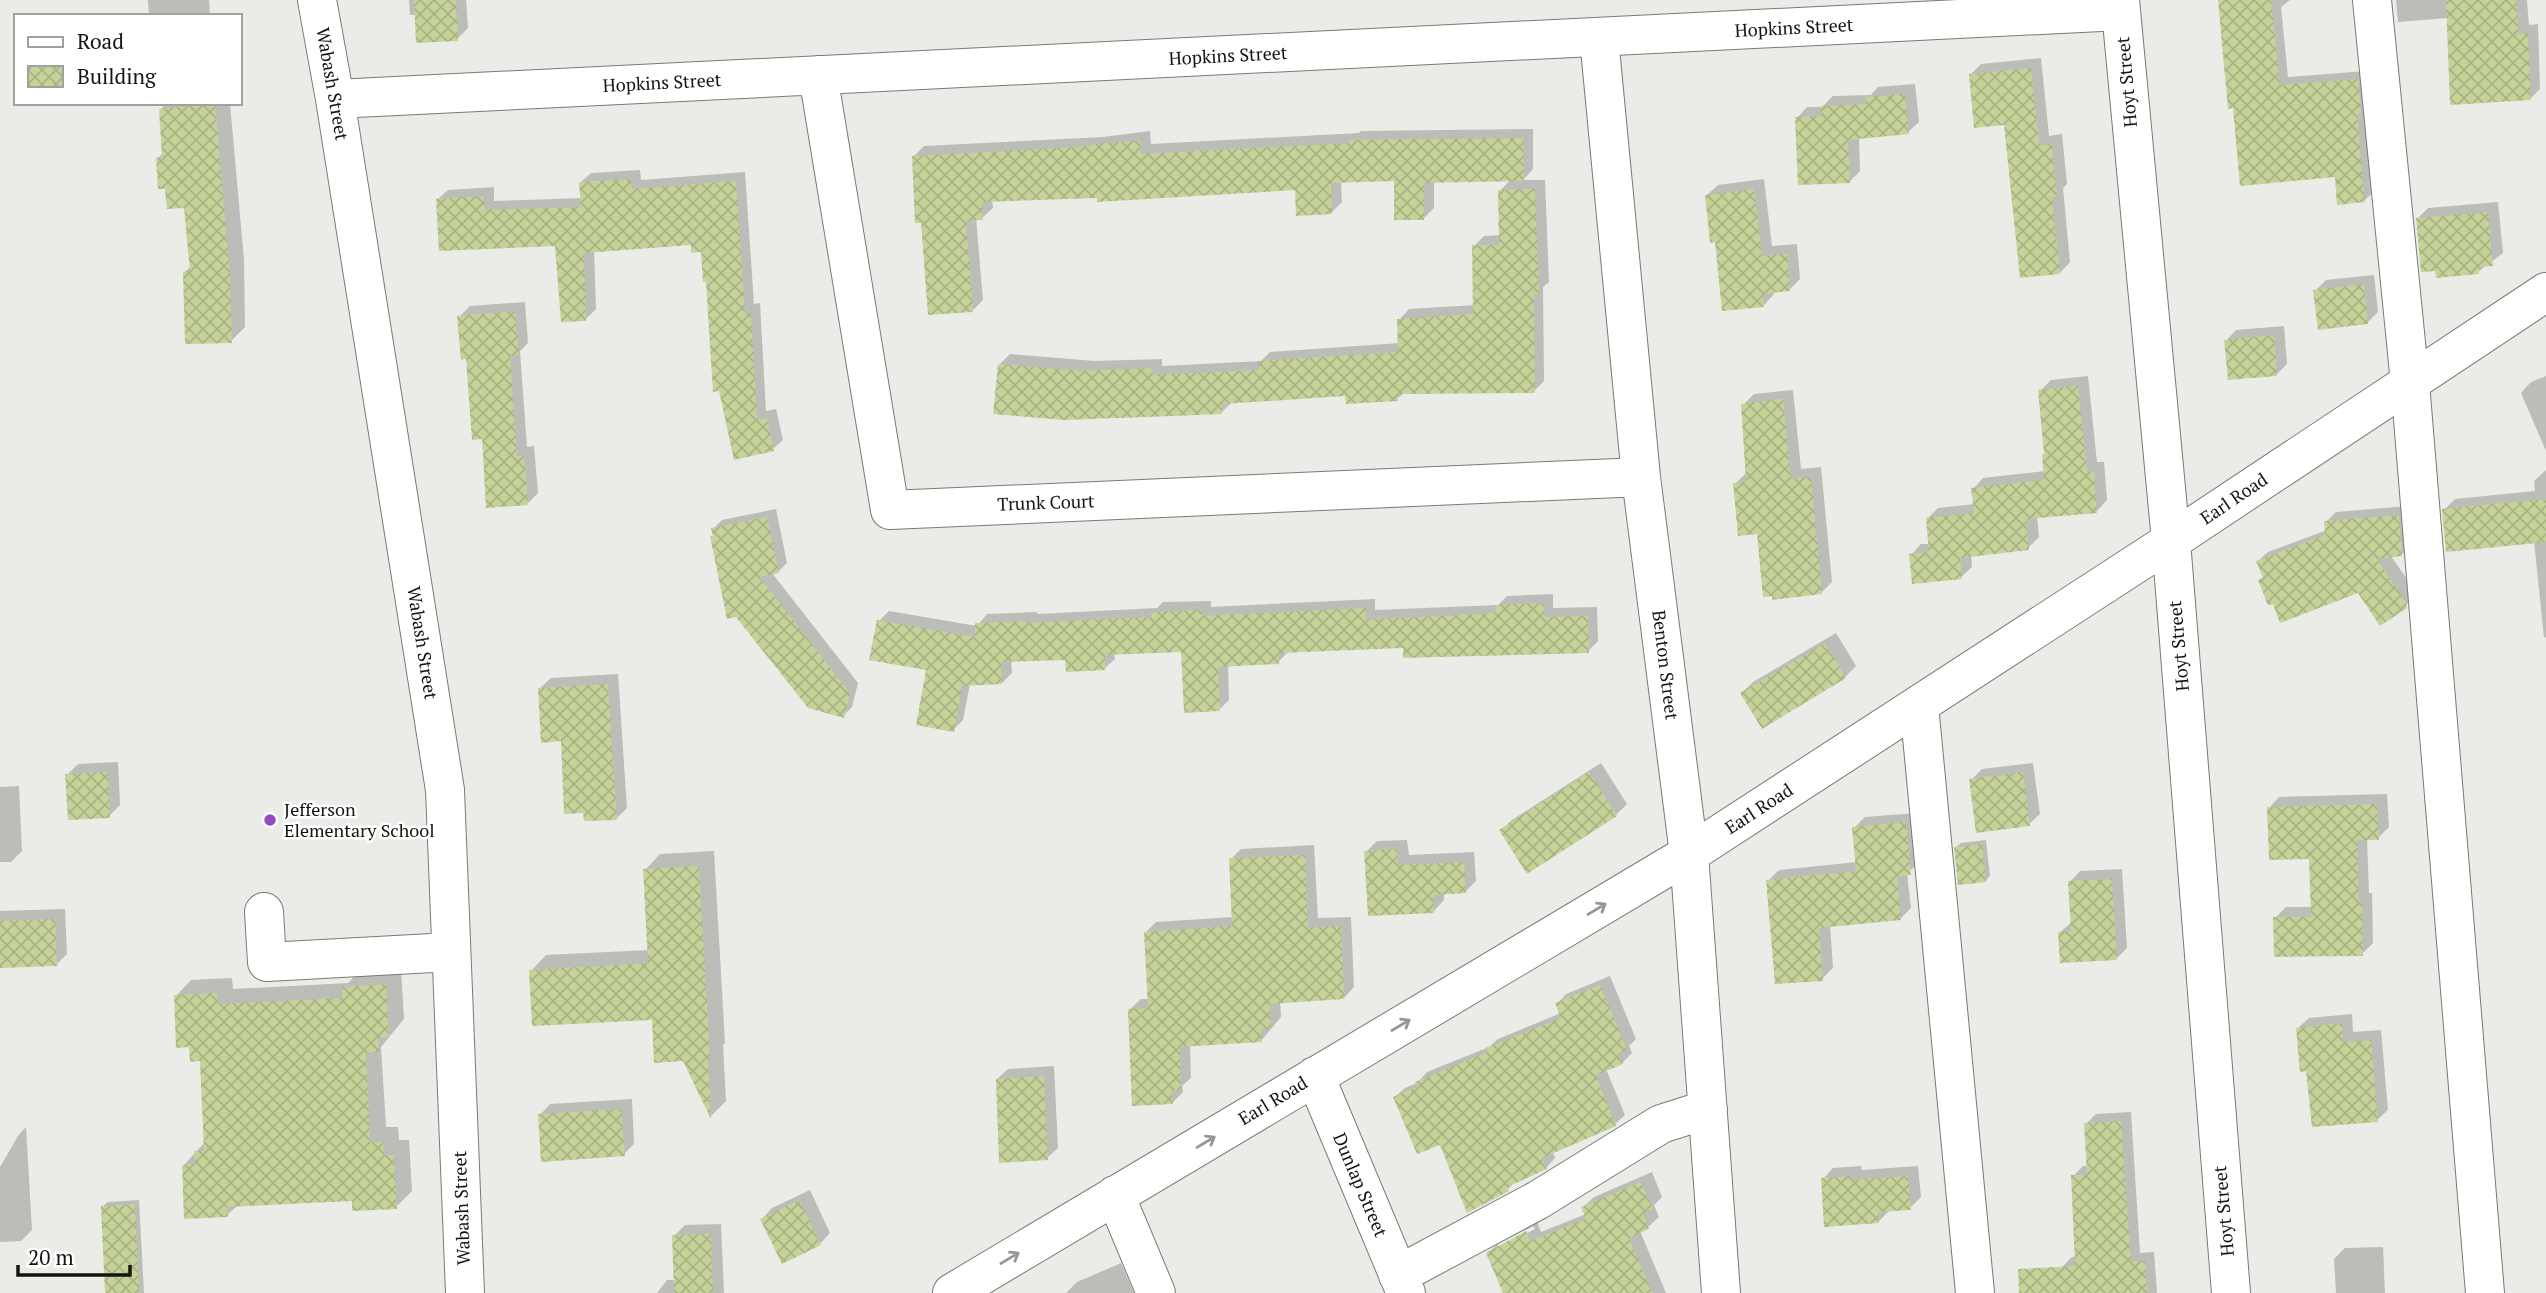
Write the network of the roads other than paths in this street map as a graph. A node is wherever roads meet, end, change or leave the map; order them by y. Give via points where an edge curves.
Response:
1 (317, 0) edge
2 (2372, 0) edge
3 (2120, 6) edge
4 (1599, 38) junction
5 (818, 75) junction
6 (335, 99) junction
7 (2546, 292) edge
8 (2410, 383) junction
9 (1641, 477) junction
10 (2171, 541) junction
11 (1919, 705) junction
12 (1689, 854) junction
13 (264, 912) dead end
14 (452, 952) junction
15 (1315, 1076) junction
16 (1708, 1109) junction
17 (1115, 1195) junction
18 (1402, 1284) edge
19 (465, 1293) edge
20 (952, 1293) edge
21 (1156, 1293) edge
22 (1721, 1293) edge
23 (1975, 1293) edge
24 (2231, 1293) edge
25 (2485, 1293) edge

1 - 6 street, Wabash Street
2 - 8 street
3 - 4 street, Hopkins Street
3 - 10 street, Hoyt Street
4 - 5 street, Hopkins Street
4 - 9 street, Benton Street
5 - 6 street, Hopkins Street
5 - 9 street, Trunk Court via 890,510
6 - 14 street, Wabash Street via 445,790
7 - 8 street, Earl Road
8 - 10 street, Earl Road
8 - 25 street
9 - 12 street, Benton Street
10 - 11 street, Earl Road
10 - 24 street, Hoyt Street
11 - 12 street, Earl Road
11 - 23 street
15 -> 12 street, Earl Road
12 - 16 street, Benton Street
13 - 14 street via 267,962
14 - 19 street, Wabash Street
17 -> 15 street, Earl Road
15 - 18 street, Dunlap Street
16 - 18 street via 1661,1124
16 - 22 street, Benton Street
20 -> 17 street, Earl Road
17 - 21 street

